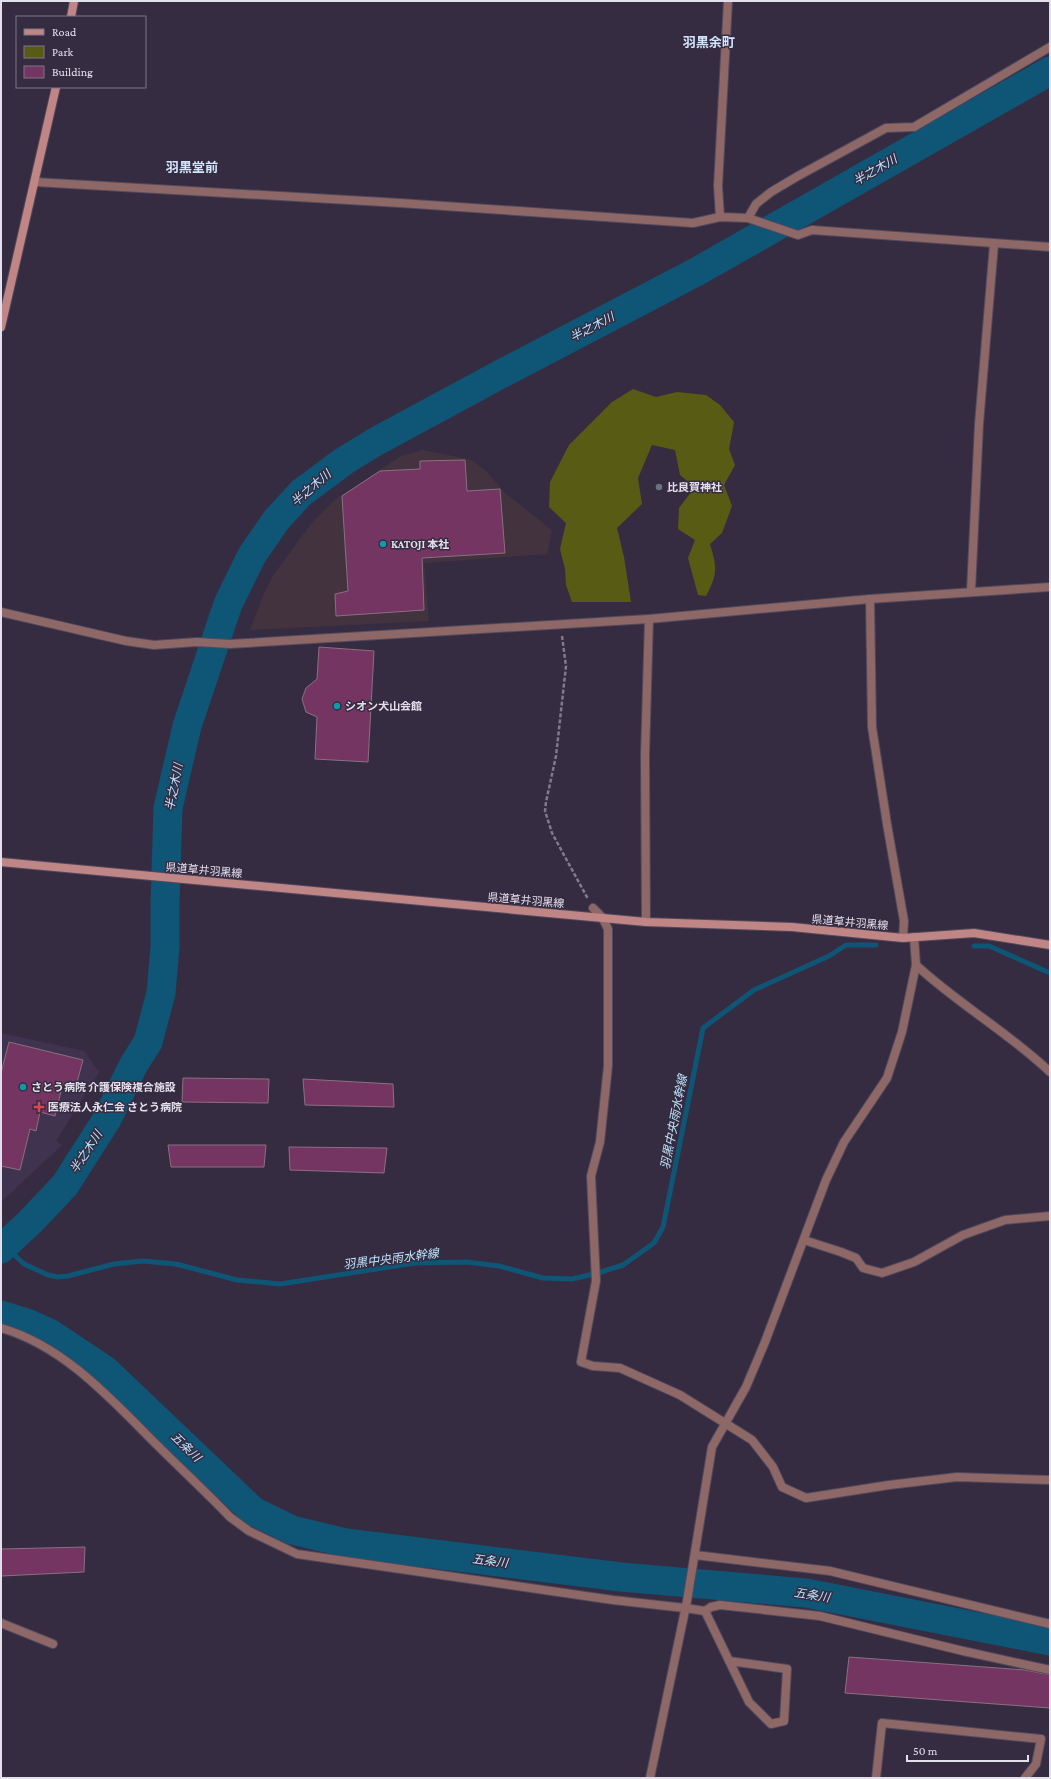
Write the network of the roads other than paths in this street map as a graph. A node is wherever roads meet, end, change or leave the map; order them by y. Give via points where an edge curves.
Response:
1 (74, 1) edge
2 (728, 1) edge
3 (71, 16) edge
4 (1050, 47) edge
5 (56, 88) edge
6 (35, 182) junction
7 (720, 217) junction
8 (748, 218) junction
9 (994, 244) junction
10 (1050, 247) edge
11 (1, 327) edge
12 (1050, 587) edge
13 (971, 591) junction
14 (870, 599) junction
15 (1, 612) edge
16 (649, 619) junction
17 (1, 862) edge
18 (594, 908) road end
19 (602, 917) junction
20 (646, 922) junction
21 (914, 936) junction
22 (903, 938) junction
23 (1050, 945) edge
24 (916, 964) junction
25 (1050, 1072) edge
26 (1050, 1216) edge
27 (804, 1240) junction
28 (1, 1328) edge
29 (726, 1424) junction
30 (1050, 1480) edge
31 (695, 1555) junction
32 (686, 1604) junction
33 (705, 1611) junction
34 (1, 1623) edge
35 (1050, 1624) edge
36 (53, 1644) dead end
37 (729, 1661) junction
38 (1050, 1670) edge
39 (650, 1778) edge
40 (876, 1778) edge
41 (1025, 1778) edge

1 - 3 main road
2 - 7 street via 718,186
4 - 8 street via 914,127 886,128 798,176 756,204
5 - 6 main road
6 - 7 street via 693,223
6 - 11 main road
7 - 8 street
8 - 9 street via 798,235 812,230
9 - 10 street
9 - 13 street via 979,424
12 - 13 street
13 - 14 street
14 - 16 street
14 - 22 street via 872,727 904,921
15 - 16 street via 154,645 197,642 230,644
16 - 20 street via 645,755
17 - 19 main road, 県道草井羽黒線
18 - 19 street
19 - 20 main road, 県道草井羽黒線
19 - 29 street via 608,929 608,1066 600,1142 592,1176 596,1280 581,1362 593,1366 620,1368 680,1395
20 - 22 main road, 県道草井羽黒線 via 792,928
21 - 22 main road, 県道草井羽黒線
21 - 23 main road, 県道草井羽黒線 via 974,933
21 - 24 street
24 - 25 street via 935,982 1032,1055
24 - 27 street via 902,1032 887,1078 844,1142 826,1180
26 - 27 street via 1005,1220 964,1235 914,1262 882,1273 863,1268 856,1258
27 - 29 street via 746,1387
28 - 32 street via 38,1343 78,1370 230,1517 249,1531 297,1554 613,1600
29 - 30 street via 752,1440 773,1467 782,1486 806,1498 957,1477
29 - 31 street via 712,1447
31 - 32 street
31 - 35 street via 830,1571
32 - 33 street
32 - 39 street
33 - 37 street
33 - 38 street via 711,1606 720,1605 820,1616
34 - 36 street
37 - 37 street via 749,1702 771,1724 784,1721 786,1669
40 - 41 street via 882,1723 1041,1739 1036,1764

